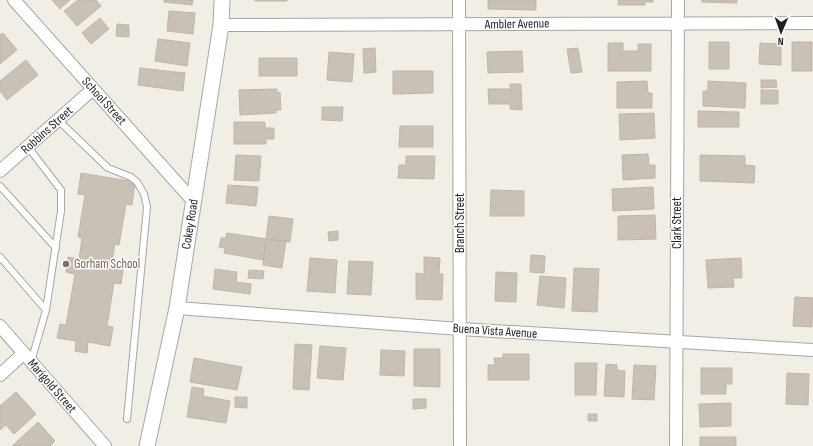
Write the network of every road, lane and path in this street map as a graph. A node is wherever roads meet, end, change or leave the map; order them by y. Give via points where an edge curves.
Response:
1 (14, 0) edge
2 (222, 0) edge
3 (459, 0) edge
4 (678, 0) edge
5 (678, 23) junction
6 (813, 23) edge
7 (221, 25) junction
8 (459, 25) junction
9 (93, 89) junction
10 (58, 120) junction
11 (28, 146) junction
12 (0, 171) edge
13 (0, 186) edge
14 (194, 202) junction
15 (56, 248) junction
16 (0, 257) edge
17 (177, 308) junction
18 (46, 310) junction
19 (0, 326) edge
20 (460, 329) junction
21 (676, 342) junction
22 (813, 350) edge
23 (28, 358) junction
24 (0, 375) edge
25 (127, 419) dead end
26 (105, 446) edge
27 (147, 446) edge
28 (460, 446) edge
29 (676, 446) edge

1 - 9 street, School Street
2 - 7 street, Cokey Road
3 - 8 street, Branch Street
4 - 5 street, Clark Street
5 - 6 street, Ambler Avenue
5 - 8 street, Ambler Avenue
5 - 21 street, Clark Street
7 - 8 street, Ambler Avenue
7 - 14 street, Cokey Road
8 - 20 street, Branch Street
9 - 10 street, Robbins Street
9 - 14 street, School Street
10 - 11 street, Robbins Street
10 - 25 lane via 108,168 137,182 144,194 147,207
11 - 12 street, Robbins Street
11 - 15 lane via 61,190
13 - 15 lane
14 - 17 street, Cokey Road
15 - 18 lane
16 - 18 lane
17 - 20 street, Buena Vista Avenue
17 - 27 street, Cokey Road
18 - 23 lane
19 - 23 street, Marigold Street
20 - 21 street, Buena Vista Avenue
20 - 28 street, Branch Street
21 - 22 street, Buena Vista Avenue
21 - 29 street, Clark Street
23 - 24 street
23 - 26 street, Marigold Street

